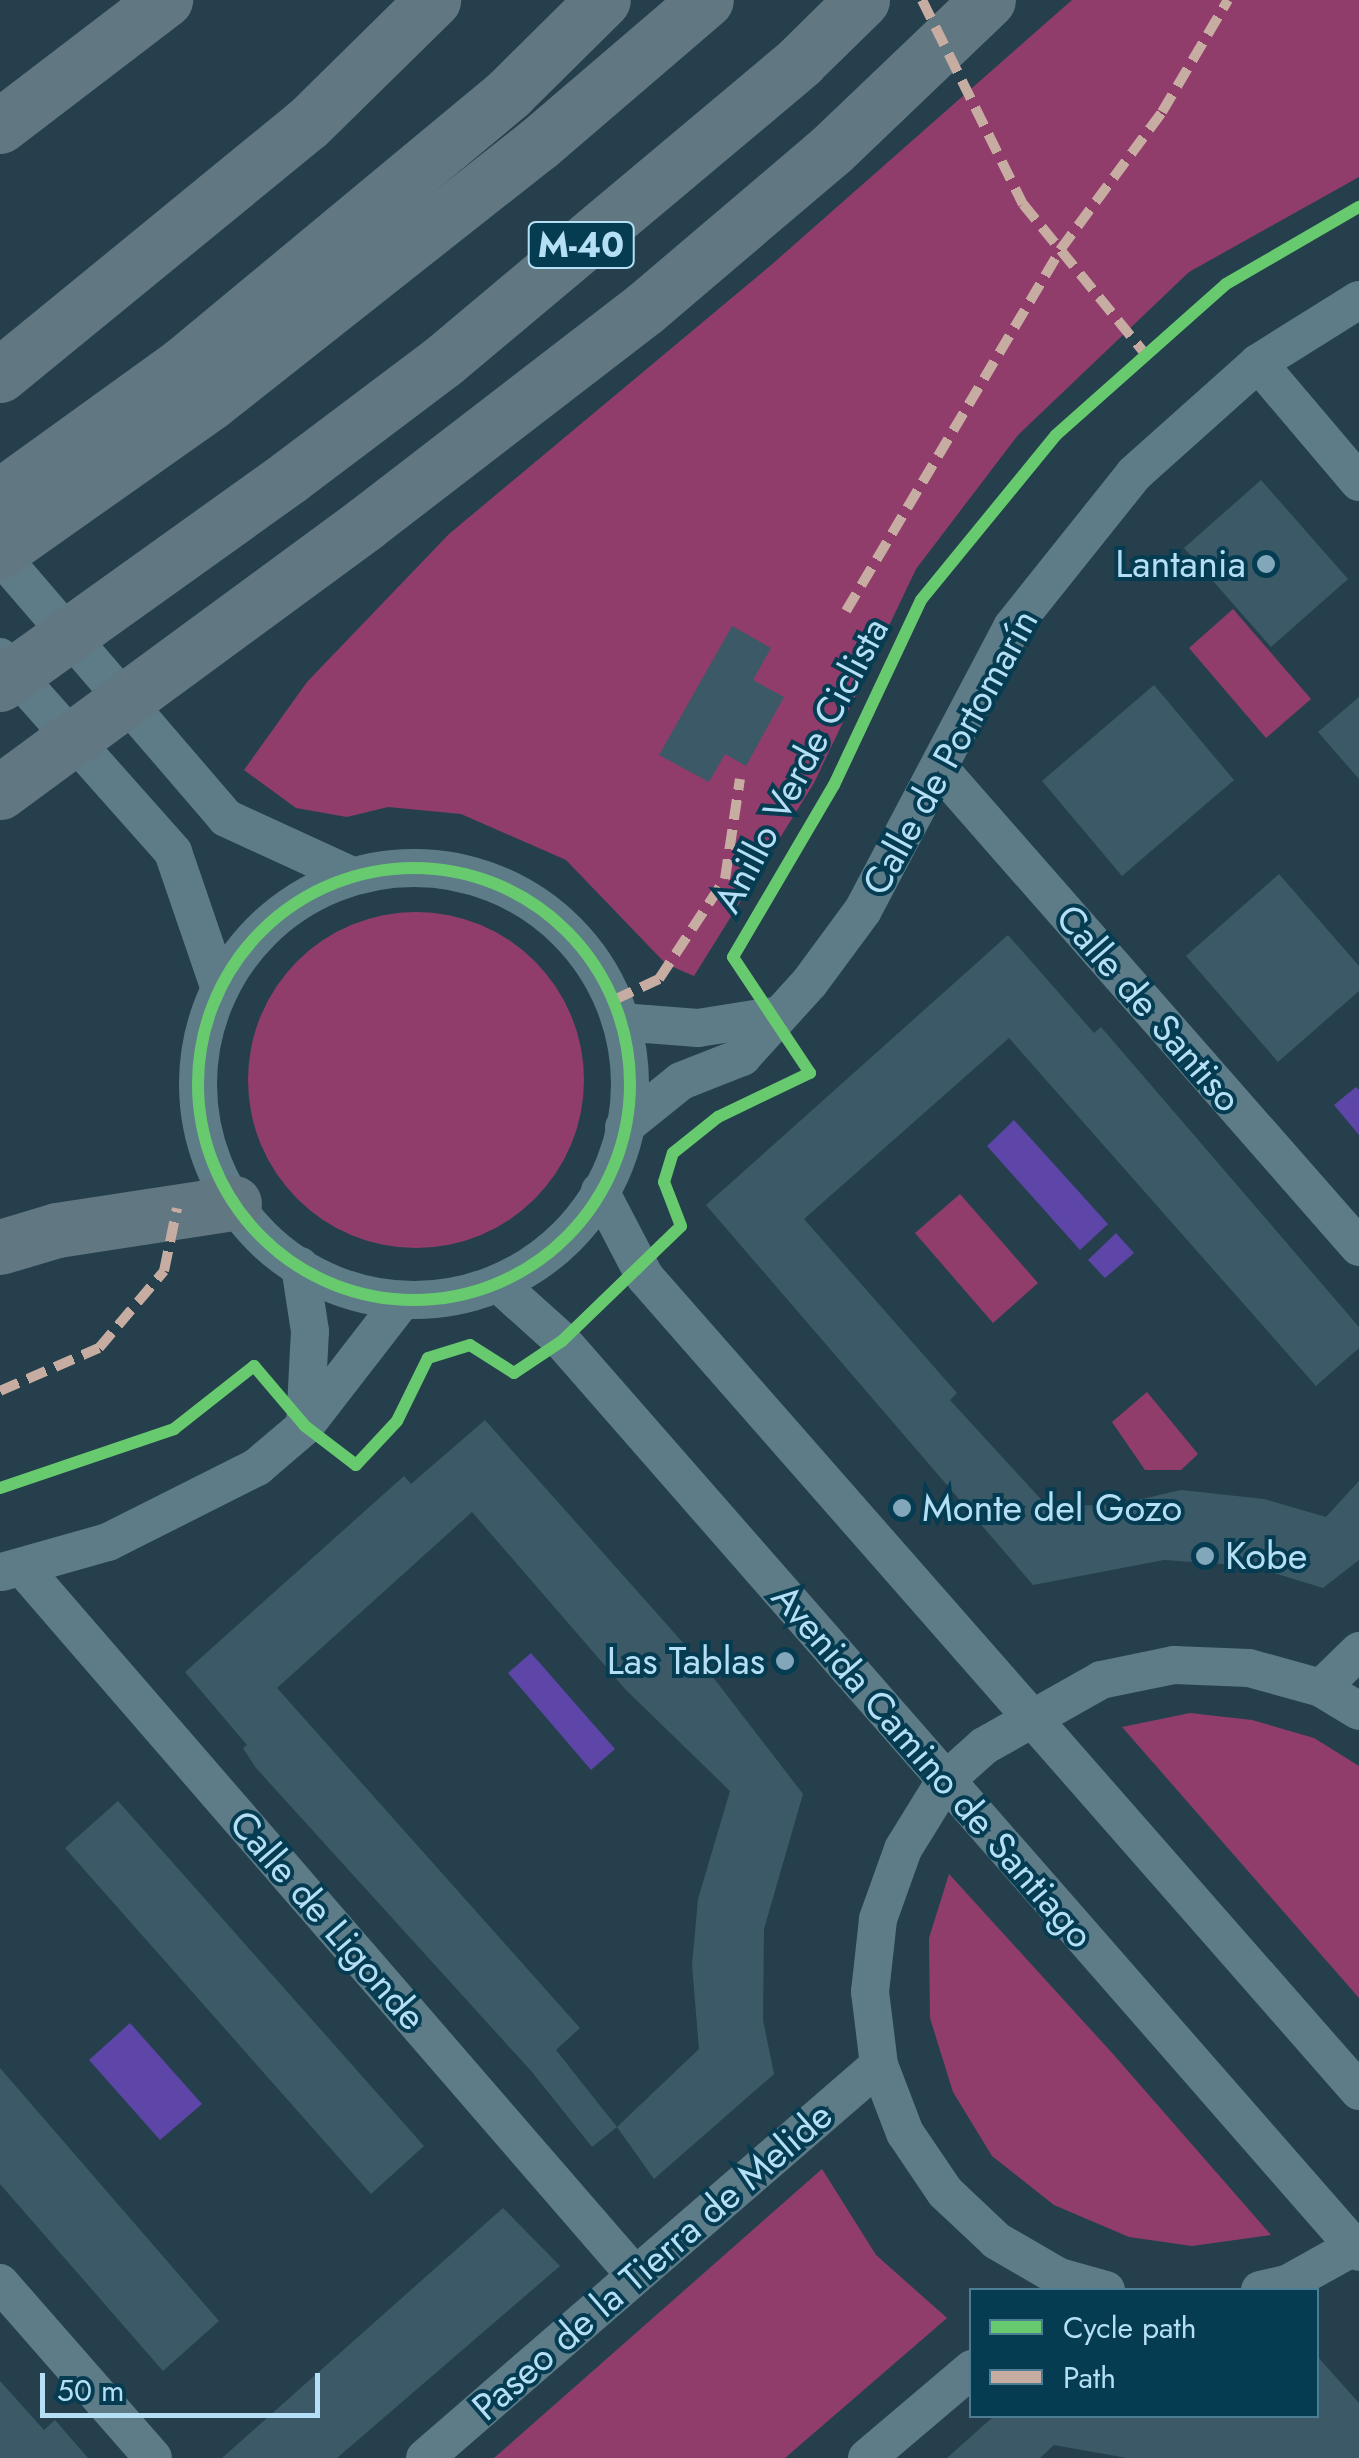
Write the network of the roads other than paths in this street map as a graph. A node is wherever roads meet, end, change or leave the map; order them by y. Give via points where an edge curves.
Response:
1 (164, 0) edge
2 (433, 0) edge
3 (603, 0) edge
4 (706, 0) edge
5 (862, 0) edge
6 (988, 0) edge
7 (0, 126) edge
8 (1359, 300) edge
9 (1258, 363) junction
10 (0, 376) edge
11 (197, 383) junction
12 (1359, 482) edge
13 (0, 496) edge
14 (0, 553) edge
15 (0, 657) edge
16 (0, 684) edge
17 (939, 768) junction
18 (0, 792) edge
19 (352, 876) junction
20 (220, 988) junction
21 (774, 1016) junction
22 (621, 1022) junction
23 (624, 1127) junction
24 (600, 1191) junction
25 (234, 1203) junction
26 (0, 1247) edge
27 (1359, 1247) edge
28 (300, 1266) junction
29 (501, 1286) junction
30 (402, 1302) junction
31 (306, 1426) junction
32 (11, 1570) edge
33 (1359, 1651) edge
34 (1321, 1688) junction
35 (1359, 1711) edge
36 (1030, 1716) junction
37 (945, 1781) junction
38 (880, 2066) junction
39 (1359, 2091) edge
40 (1358, 2247) edge
41 (634, 2274) junction
42 (0, 2283) edge
43 (1052, 2284) edge
44 (1088, 2288) edge
45 (1269, 2288) edge
46 (969, 2373) edge
47 (153, 2458) edge
48 (424, 2458) edge
49 (867, 2458) edge

1 - 7 highway
2 - 10 highway via 306,124
3 - 11 highway
4 - 11 highway, M-40 via 538,144
5 - 16 highway, M-40, bridge via 800,61 442,361
6 - 18 highway, bridge via 831,150 644,309
8 - 9 street, Calle de Portomarín
9 - 12 street
9 - 17 street, Calle de Portomarín via 1134,474 1012,626
11 - 13 highway, bridge
11 - 14 highway, M-40, bridge
14 - 19 street via 226,818
15 - 20 street via 174,852
17 - 21 street, Calle de Portomarín via 863,910 810,982
17 - 27 street, Calle de Santiso
19 - 20 street via 295,896 249,936
19 - 22 street via 419,866 486,878 530,902 592,960
20 - 25 street via 202,1042 199,1098 210,1153
21 - 22 street via 698,1028
21 - 23 street, Calle de Portomarín via 742,1057 681,1082
22 - 23 street via 630,1079
23 - 24 street
24 - 29 street via 558,1247
24 - 36 street via 646,1277
25 - 26 highway via 74,1227
25 - 28 street via 278,1253
28 - 30 street via 336,1287
28 - 31 street via 310,1331
29 - 30 street via 452,1300
29 - 37 street, Avenida Camino de Santiago via 562,1341
30 - 31 street
31 - 32 street via 257,1467 108,1542
32 - 41 street, Calle de Ligonde
33 - 34 street
34 - 35 street
34 - 36 street via 1249,1668 1174,1665 1100,1680
36 - 37 street
36 - 39 street
37 - 38 street via 903,1849 878,1919 870,1992
37 - 40 street, Avenida Camino de Santiago
38 - 41 street, Paseo de la Tierra de Melide
38 - 43 street via 905,2132 944,2192
40 - 45 street
41 - 48 street, Paseo de la Tierra de Melide
42 - 47 street
43 - 44 street
46 - 49 street

